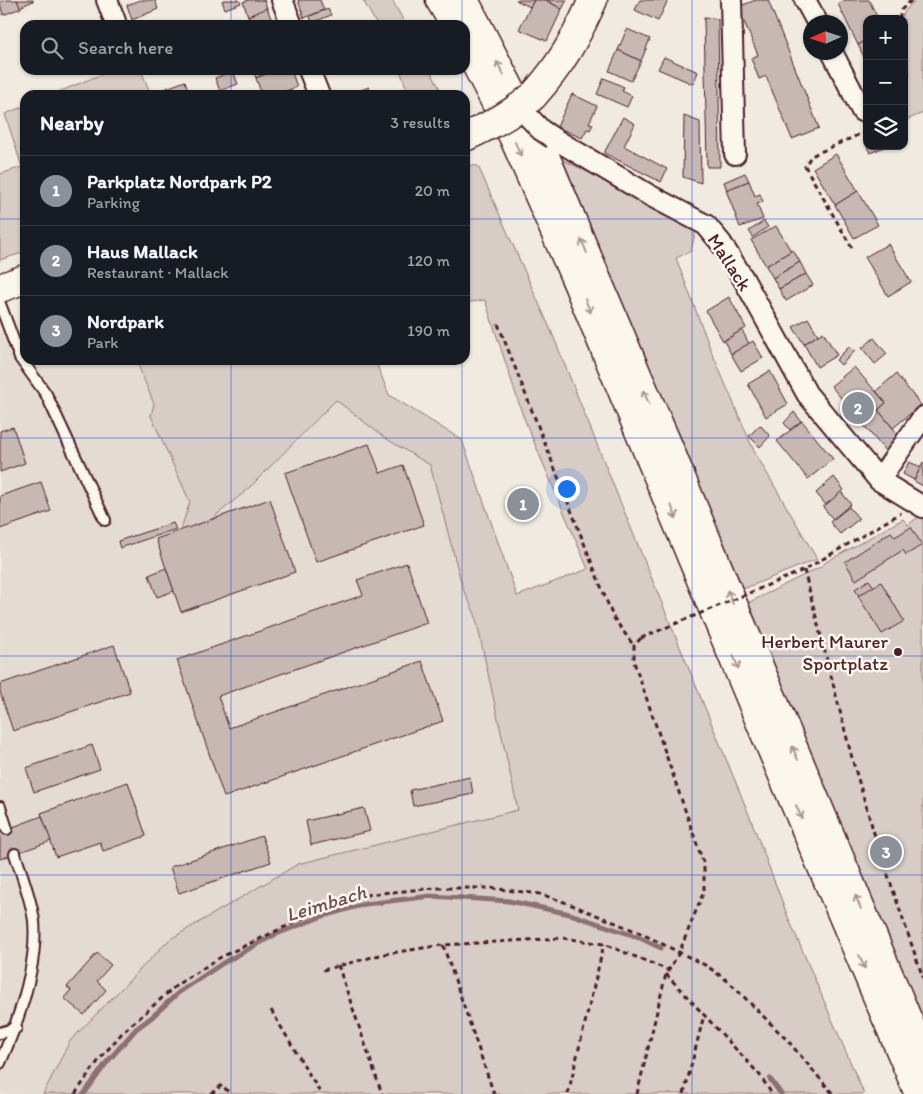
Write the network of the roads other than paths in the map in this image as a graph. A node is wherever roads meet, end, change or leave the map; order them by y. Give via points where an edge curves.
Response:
1 (107, 0) edge
2 (282, 0) edge
3 (440, 0) edge
4 (464, 0) edge
5 (593, 0) edge
6 (731, 0) edge
7 (805, 0) edge
8 (813, 15) edge
9 (115, 20) edge
10 (290, 20) edge
11 (452, 20) edge
12 (470, 53) edge
13 (836, 60) edge
14 (311, 75) edge
15 (317, 90) edge
16 (527, 102) junction
17 (862, 112) dead end
18 (470, 134) edge
19 (735, 154) dead end
20 (20, 281) edge
21 (0, 288) edge
22 (0, 304) edge
23 (20, 358) edge
24 (25, 365) edge
25 (923, 417) edge
26 (878, 480) junction
27 (920, 506) edge
28 (105, 520) dead end
29 (0, 807) edge
30 (7, 829) dead end
31 (15, 854) dead end
32 (16, 1028) junction
33 (0, 1033) edge
34 (923, 1056) edge
35 (0, 1063) edge
36 (919, 1094) edge

1 - 9 street
2 - 10 street
3 - 11 main road
34 -> 4 main road via 572,218 544,154
5 - 16 main road via 567,53
6 - 19 street
7 - 8 street
12 -> 36 main road via 512,136 577,282
13 - 17 street
14 - 15 street
16 - 18 main road, bridge via 504,118
16 - 26 street, Mallack, bridge via 541,130 706,225 743,278 807,394
20 - 21 main road
22 - 23 lane
24 - 28 lane via 46,394
25 - 26 street
26 - 27 street, Mallack
29 - 30 lane
31 - 32 lane via 34,921 34,953
32 - 33 lane
32 - 35 lane

